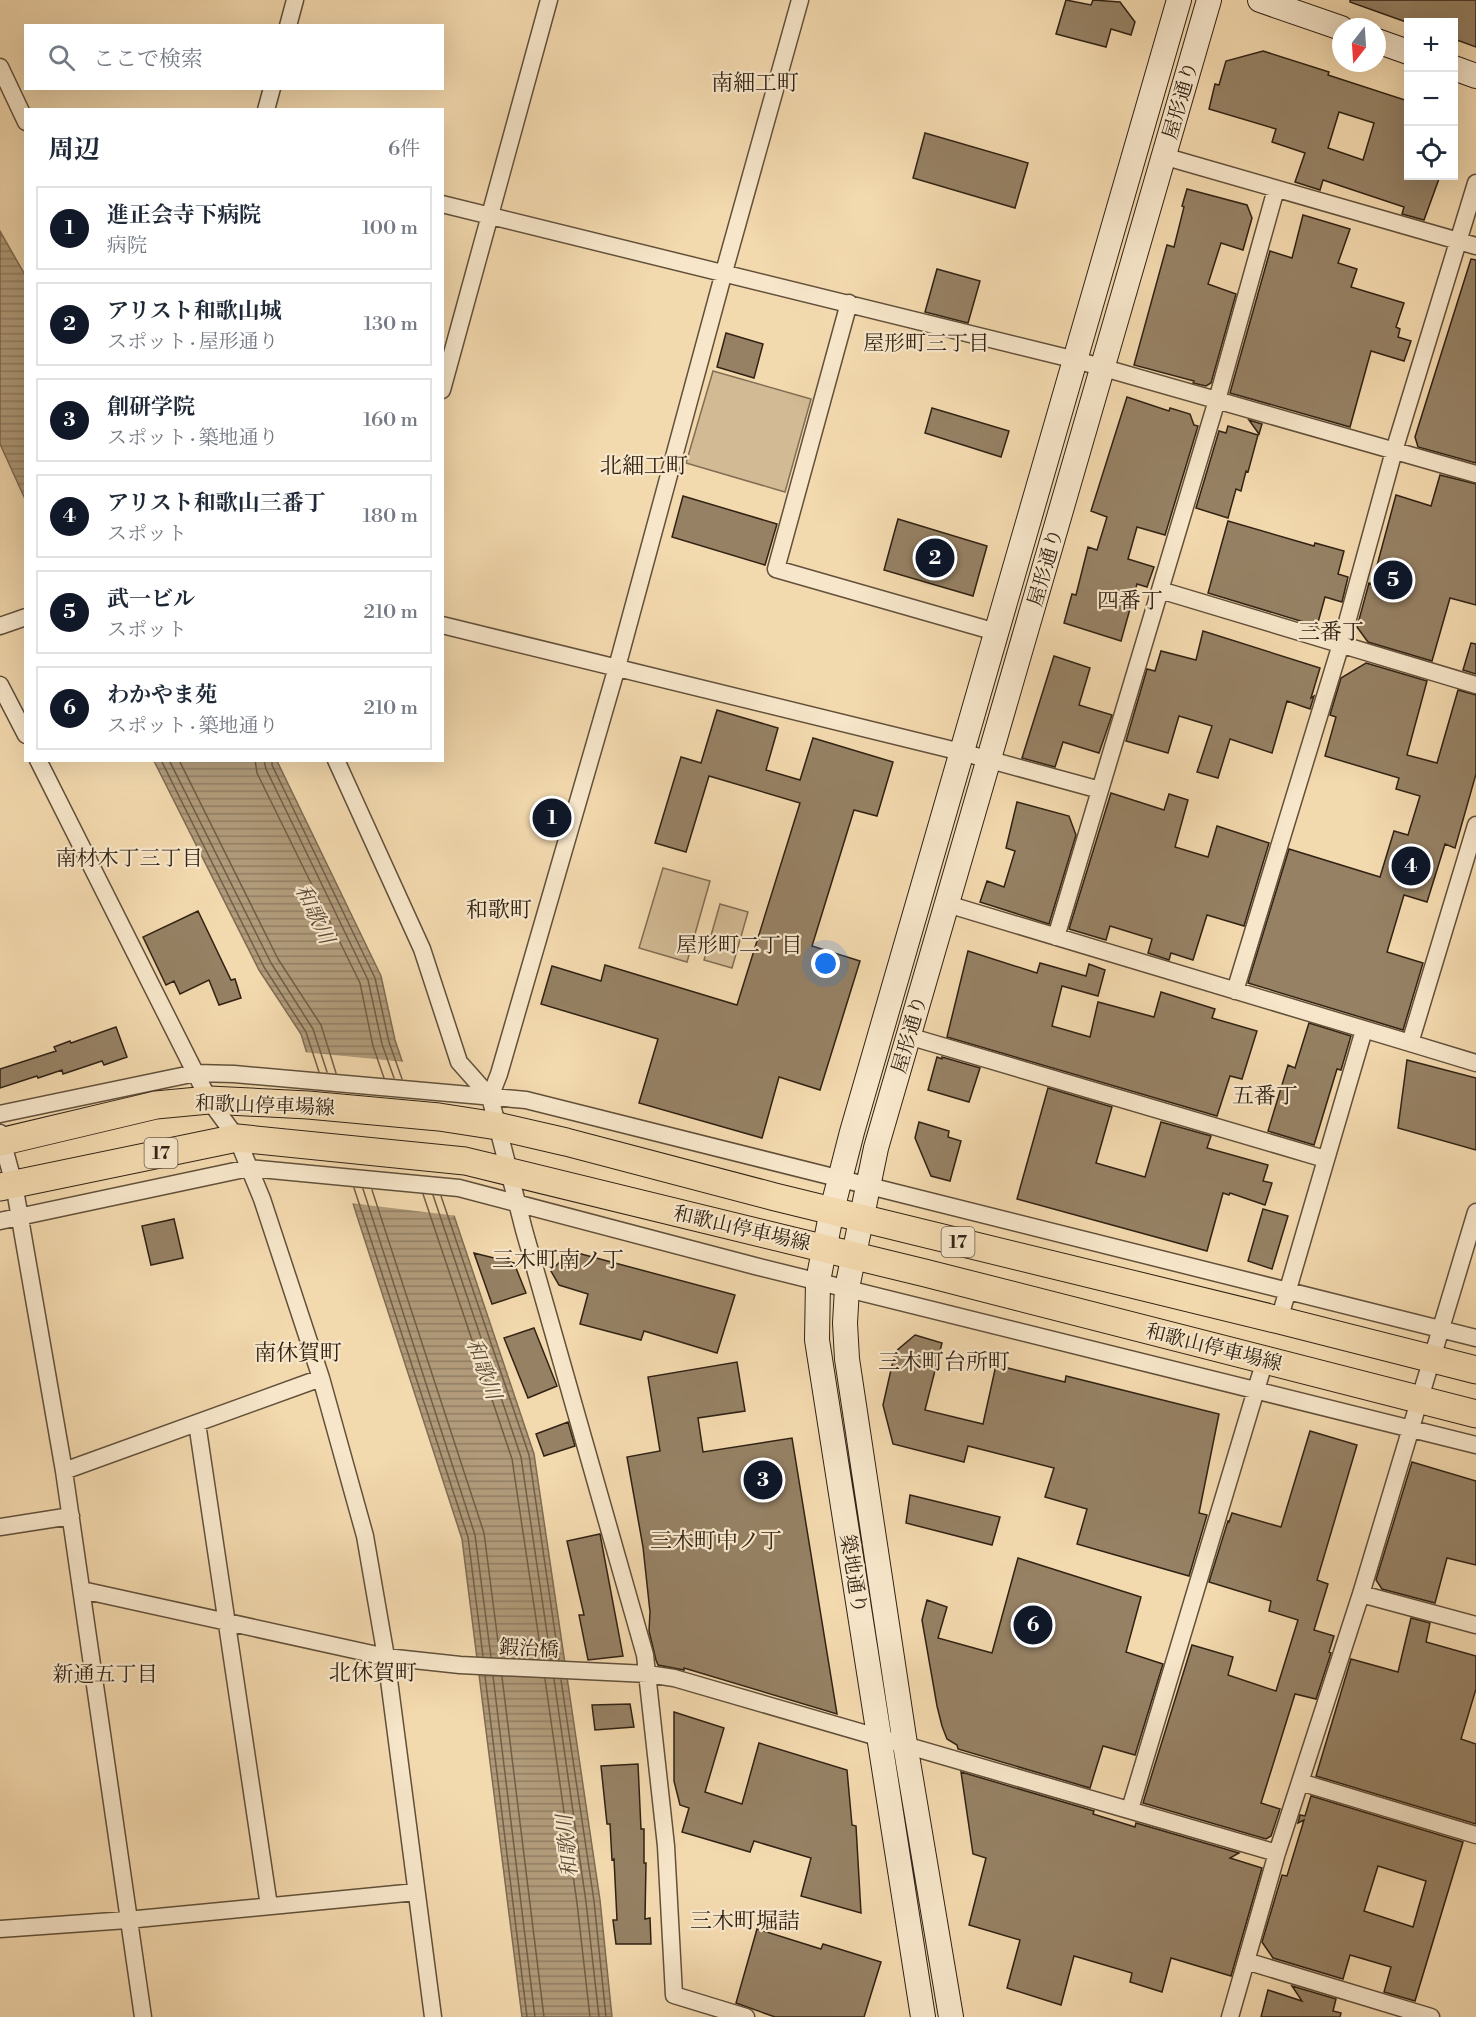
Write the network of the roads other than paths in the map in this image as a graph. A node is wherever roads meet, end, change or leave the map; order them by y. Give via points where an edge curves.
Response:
1 (295, 0) edge
2 (549, 0) edge
3 (800, 0) edge
4 (1179, 0) edge
5 (1209, 0) edge
6 (1260, 0) edge
7 (289, 24) edge
8 (1332, 25) edge
9 (1386, 44) edge
10 (1404, 51) edge
11 (0, 67) edge
12 (1458, 69) edge
13 (1476, 76) edge
14 (271, 90) edge
15 (267, 108) edge
16 (24, 115) edge
17 (1163, 156) junction
18 (1476, 183) edge
19 (1276, 189) junction
20 (444, 204) edge
21 (490, 214) junction
22 (1457, 241) junction
23 (1476, 246) edge
24 (724, 272) junction
25 (849, 303) junction
26 (1076, 360) junction
27 (1103, 367) junction
28 (444, 383) edge
29 (1217, 400) junction
30 (1394, 451) junction
31 (1476, 474) edge
32 (1160, 590) junction
33 (24, 618) edge
34 (444, 625) edge
35 (0, 626) edge
36 (996, 632) junction
37 (1341, 644) junction
38 (617, 667) junction
39 (0, 685) edge
40 (1476, 685) edge
41 (24, 731) edge
42 (961, 752) junction
43 (988, 760) junction
44 (39, 762) edge
45 (337, 762) edge
46 (1100, 790) junction
47 (1476, 825) edge
48 (947, 904) junction
49 (1056, 937) junction
50 (1235, 991) junction
51 (1364, 1029) junction
52 (908, 1036) junction
53 (1410, 1043) junction
54 (1476, 1063) edge
55 (196, 1073) junction
56 (490, 1097) junction
57 (209, 1100) junction
58 (0, 1114) edge
59 (497, 1126) junction
60 (852, 1132) joint
61 (881, 1134) joint
62 (1, 1138) edge
63 (237, 1138) junction
64 (1325, 1159) junction
65 (249, 1168) junction
66 (509, 1172) junction
67 (840, 1179) junction
68 (7, 1186) edge
69 (868, 1186) junction
70 (517, 1203) junction
71 (832, 1210) junction
72 (1476, 1212) edge
73 (20, 1217) junction
74 (861, 1218) junction
75 (0, 1221) edge
76 (825, 1248) junction
77 (854, 1255) junction
78 (818, 1281) junction
79 (847, 1288) junction
80 (1287, 1291) junction
81 (1279, 1320) junction
82 (1440, 1329) junction
83 (1476, 1338) edge
84 (1431, 1359) junction
85 (1265, 1360) junction
86 (1476, 1370) edge
87 (321, 1378) junction
88 (1257, 1390) junction
89 (1418, 1400) junction
90 (1476, 1414) edge
91 (197, 1423) junction
92 (1409, 1428) junction
93 (1476, 1444) edge
94 (64, 1471) junction
95 (71, 1516) junction
96 (0, 1527) edge
97 (82, 1590) junction
98 (1361, 1594) junction
99 (226, 1622) junction
100 (1476, 1625) edge
101 (386, 1657) junction
102 (648, 1674) junction
103 (880, 1737) junction
104 (905, 1744) junction
105 (1300, 1782) junction
106 (1130, 1809) junction
107 (1476, 1835) edge
108 (1277, 1853) junction
109 (416, 1892) junction
110 (269, 1906) junction
111 (128, 1920) junction
112 (0, 1929) edge
113 (1246, 1961) junction
114 (143, 2017) edge
115 (433, 2017) edge
116 (746, 2017) edge
117 (923, 2017) edge
118 (951, 2017) edge
119 (1230, 2017) edge
120 (1431, 2017) edge

1 - 7 street
2 - 21 street
3 - 24 street
4 - 26 street, 屋形通り
5 - 17 street, 屋形通り
6 - 8 street
9 - 10 street
11 - 16 street
12 - 13 street
14 - 15 street
17 - 19 street
17 - 27 street, 屋形通り
18 - 22 street
19 - 22 street
19 - 29 street
20 - 21 street
21 - 24 street
21 - 28 street
22 - 23 street
22 - 30 street
24 - 25 street
24 - 38 street
25 - 26 street
25 - 36 street via 776,569
26 - 27 street
26 - 36 street, 屋形通り
27 - 29 street
27 - 43 street, 屋形通り
29 - 30 street
29 - 32 street
30 - 31 street
30 - 37 street
32 - 37 street
32 - 46 street
33 - 35 street
34 - 38 street
36 - 42 street, 屋形通り
37 - 40 street
37 - 50 street
38 - 42 street
38 - 56 street
39 - 41 street
42 - 43 street
42 - 60 street, 屋形通り
43 - 46 street
43 - 48 street, 屋形通り
44 - 55 street
45 - 56 street via 422,949 459,1062
46 - 49 street
47 - 53 street
48 - 49 street
48 - 52 street, 屋形通り
49 - 50 street
50 - 51 street
51 - 53 street
51 - 64 street
52 - 61 street, 屋形通り
52 - 64 street
53 - 54 street
55 - 56 street
55 - 57 street
55 - 58 street
56 - 59 street
56 - 67 street via 526,1100
57 - 59 main road, 和歌山停車場線 / 17 via 308,1105
57 - 62 main road, 和歌山停車場線 / 17 via 156,1105
57 - 63 street
59 - 66 street
59 - 71 main road, 和歌山停車場線 / 17
60 - 67 street, 築地通り
61 - 69 street, 築地通り
62 - 68 street
63 - 65 street
63 - 66 main road, 和歌山停車場線 / 17 via 451,1160
63 - 68 main road, 和歌山停車場線 / 17
64 - 80 street
65 - 70 street via 459,1188
65 - 73 street
65 - 87 street
66 - 70 street
66 - 76 main road, 和歌山停車場線 / 17
67 - 69 street
67 - 71 street, 築地通り
68 - 73 street
69 - 74 street, 築地通り
69 - 80 street
70 - 78 street
70 - 102 street
71 - 74 main road, 和歌山停車場線 / 17
71 - 76 street, 築地通り
72 - 82 street
73 - 75 street
73 - 94 street
74 - 77 street, 築地通り
74 - 81 main road, 和歌山停車場線 / 17
76 - 77 main road, 和歌山停車場線 / 17
76 - 78 street, 築地通り
77 - 79 street, 築地通り
77 - 85 main road, 和歌山停車場線 / 17
78 - 79 street
78 - 103 street, 築地通り via 817,1340
79 - 88 street
79 - 104 street, 築地通り via 848,1359
80 - 81 street
80 - 82 street
81 - 84 main road, 和歌山停車場線 / 17
82 - 83 street
82 - 84 street
84 - 86 main road, 和歌山停車場線 / 17
84 - 89 street
85 - 88 street
85 - 89 main road, 和歌山停車場線 / 17
87 - 91 street
87 - 101 street via 365,1536
88 - 92 street
88 - 106 street
89 - 90 main road, 和歌山停車場線 / 17
89 - 92 street
91 - 94 street
91 - 99 street
92 - 93 street
92 - 98 street
94 - 95 street
95 - 96 street
95 - 97 street
97 - 99 street, 鍜治橋
97 - 111 street
98 - 100 street
98 - 105 street
99 - 101 street, 鍜治橋
99 - 110 street
101 - 102 street, 鍜治橋 via 460,1665
101 - 109 street
102 - 103 street, 鍜治橋
102 - 116 street via 666,1846 674,1995
103 - 104 street, 鍜治橋
103 - 117 street, 築地通り
104 - 106 street, 鍜治橋
104 - 118 street, 築地通り
105 - 107 street
105 - 108 street
106 - 108 street, 鍜治橋
108 - 113 street
109 - 110 street
109 - 115 street
110 - 111 street
111 - 112 street
111 - 114 street
113 - 119 street
113 - 120 street

